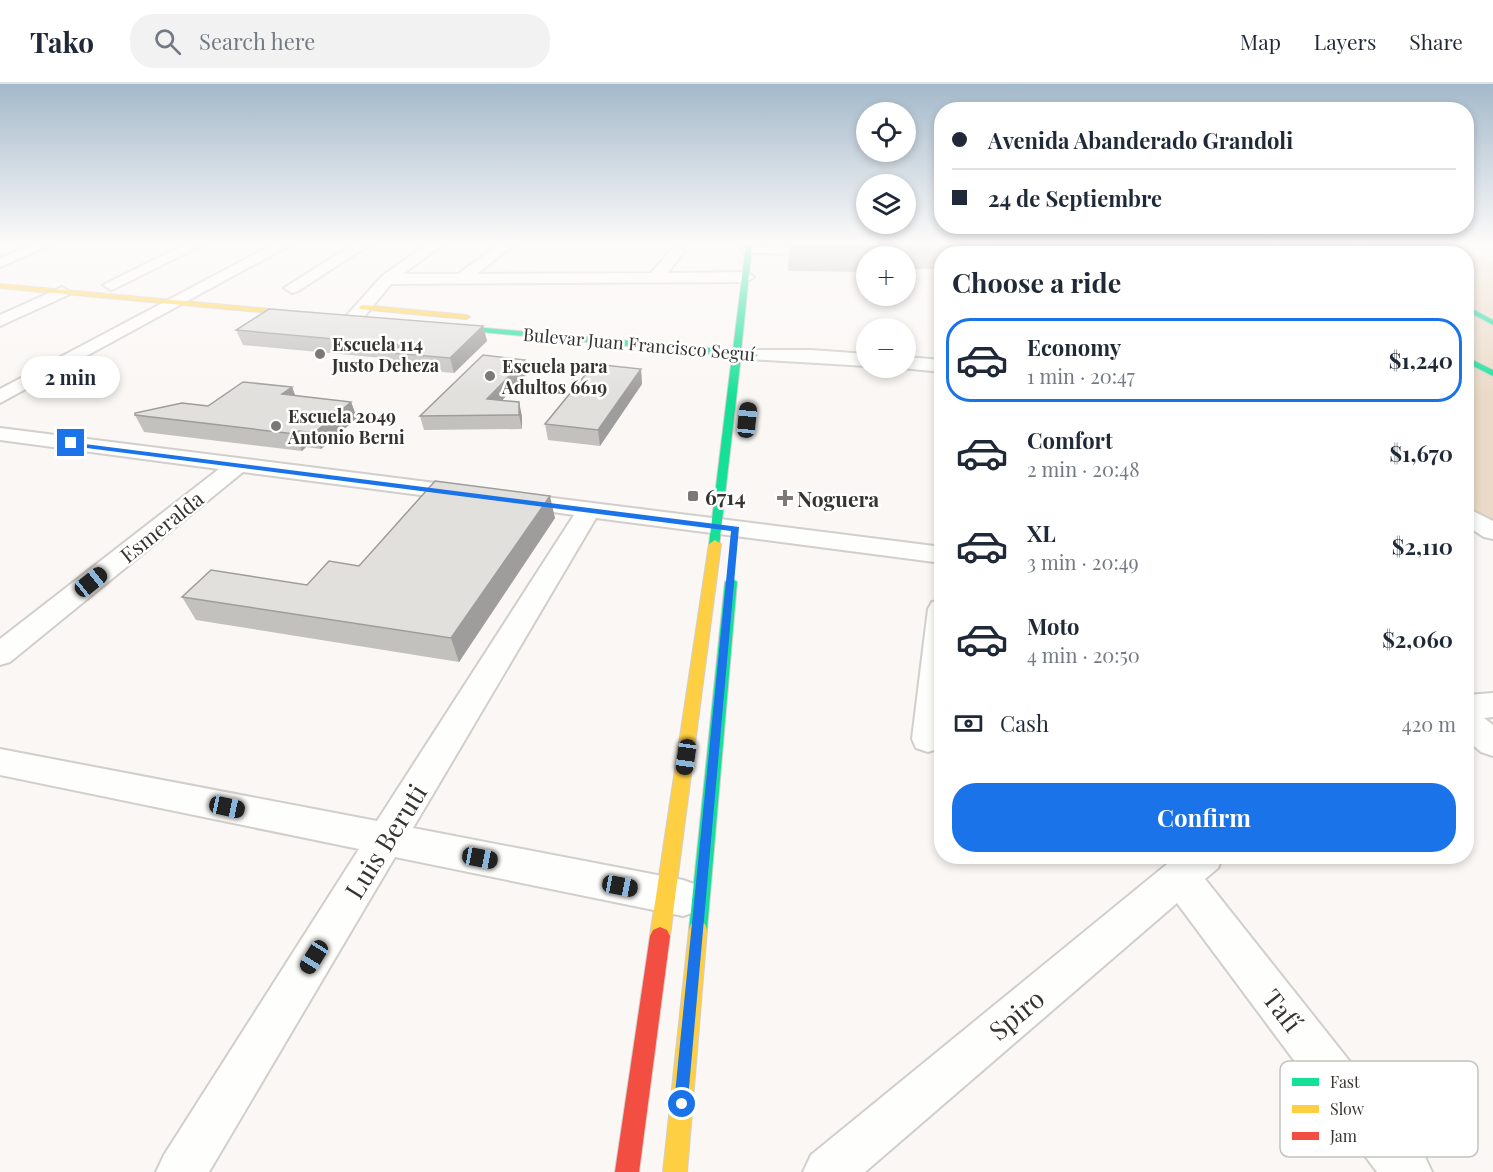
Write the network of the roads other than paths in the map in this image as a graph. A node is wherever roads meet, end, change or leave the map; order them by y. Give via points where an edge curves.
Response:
1 (54, 296) edge
2 (105, 296) edge
3 (188, 296) edge
4 (368, 296) edge
5 (753, 296) edge
6 (176, 302) junction
7 (1474, 312) edge
8 (346, 315) junction
9 (0, 321) edge
10 (1493, 323) edge
11 (1474, 350) edge
12 (747, 352) junction
13 (856, 359) edge
14 (1493, 359) edge
15 (916, 364) edge
16 (1474, 364) edge
17 (934, 365) edge
18 (1474, 372) edge
19 (1493, 373) edge
20 (1493, 379) edge
21 (0, 397) edge
22 (0, 434) edge
23 (238, 465) junction
24 (589, 510) junction
25 (1474, 520) edge
26 (731, 528) junction
27 (1493, 532) edge
28 (934, 554) edge
29 (733, 564) dead end
30 (0, 655) edge
31 (934, 683) edge
32 (1493, 705) edge
33 (1474, 706) edge
34 (1474, 727) edge
35 (928, 739) dead end
36 (1493, 742) edge
37 (0, 762) edge
38 (386, 839) junction
39 (1192, 866) edge
40 (667, 895) junction
41 (701, 902) junction
42 (1329, 1061) edge
43 (1396, 1157) edge
44 (181, 1172) edge
45 (627, 1172) edge
46 (675, 1172) edge
47 (828, 1172) edge
48 (1407, 1172) edge

1 - 9 street
2 - 6 main road, Bulevar Juan Francisco Seguí
3 - 6 street
4 - 8 street
5 - 12 main road
6 - 8 main road, Bulevar Juan Francisco Seguí
6 - 21 street
7 - 10 main road
8 - 12 main road, Bulevar Juan Francisco Seguí
11 - 14 main road
12 - 13 street, Bulevar Juan Francisco Seguí
12 - 26 main road
15 - 17 street
16 - 19 main road
18 - 20 main road
22 - 23 street
23 - 24 street
23 - 30 street, Esmeralda
24 - 26 street
24 - 38 street, Luis Beruti
25 - 27 street
26 - 28 street
26 - 40 main road
29 - 41 main road
31 - 35 street
32 - 33 street
34 - 36 street
37 - 38 street
38 - 40 street
38 - 44 street, Luis Beruti
39 - 42 street, Tafí
39 - 47 street, Spiro
40 - 41 street
40 - 45 main road
41 - 46 main road
43 - 48 street, Tafí

